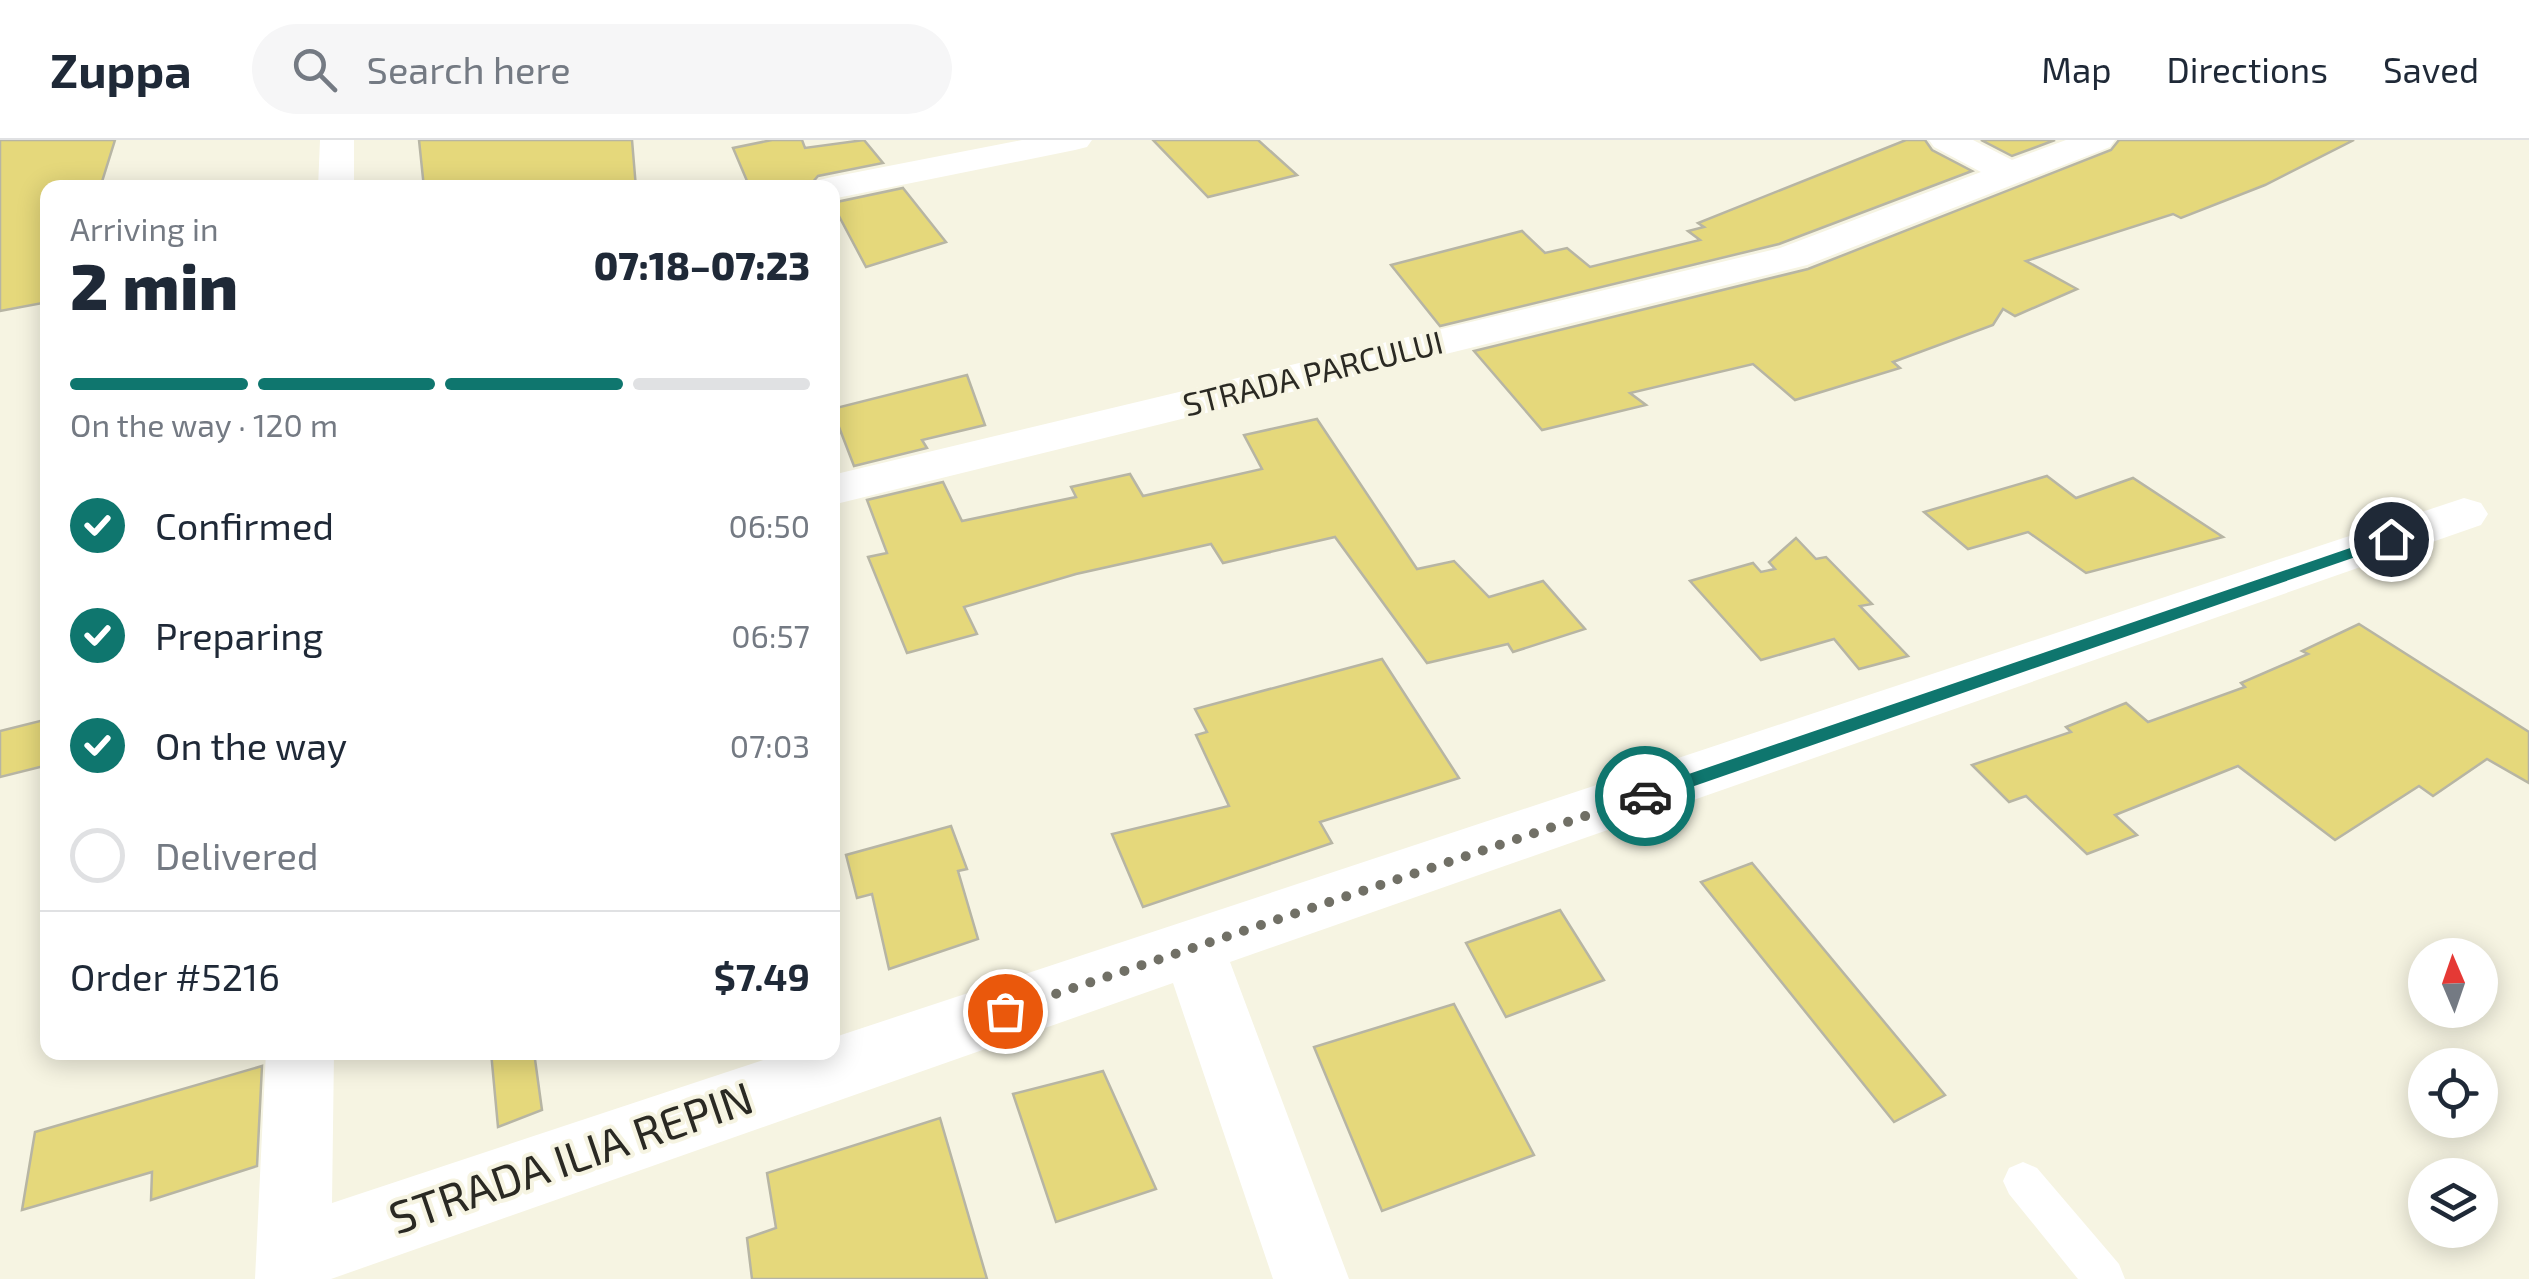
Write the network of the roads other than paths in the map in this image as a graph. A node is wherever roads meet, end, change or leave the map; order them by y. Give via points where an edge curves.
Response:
1 (337, 140) edge
2 (1076, 140) edge
3 (1946, 140) edge
4 (2098, 140) edge
5 (2008, 173) junction
6 (336, 180) edge
7 (840, 186) edge
8 (840, 488) edge
9 (2464, 514) dead end
10 (1193, 947) junction
11 (300, 1060) edge
12 (2022, 1181) dead end
13 (292, 1266) edge
14 (1310, 1279) edge
15 (2104, 1279) edge

1 - 6 street
2 - 7 street
3 - 5 street
4 - 5 street, STRADA PARCULUI
5 - 8 street, STRADA PARCULUI via 1793,257
9 - 10 street, STRADA ILIA REPIN
10 - 13 street, STRADA ILIA REPIN
10 - 14 street
11 - 13 street
12 - 15 lane

